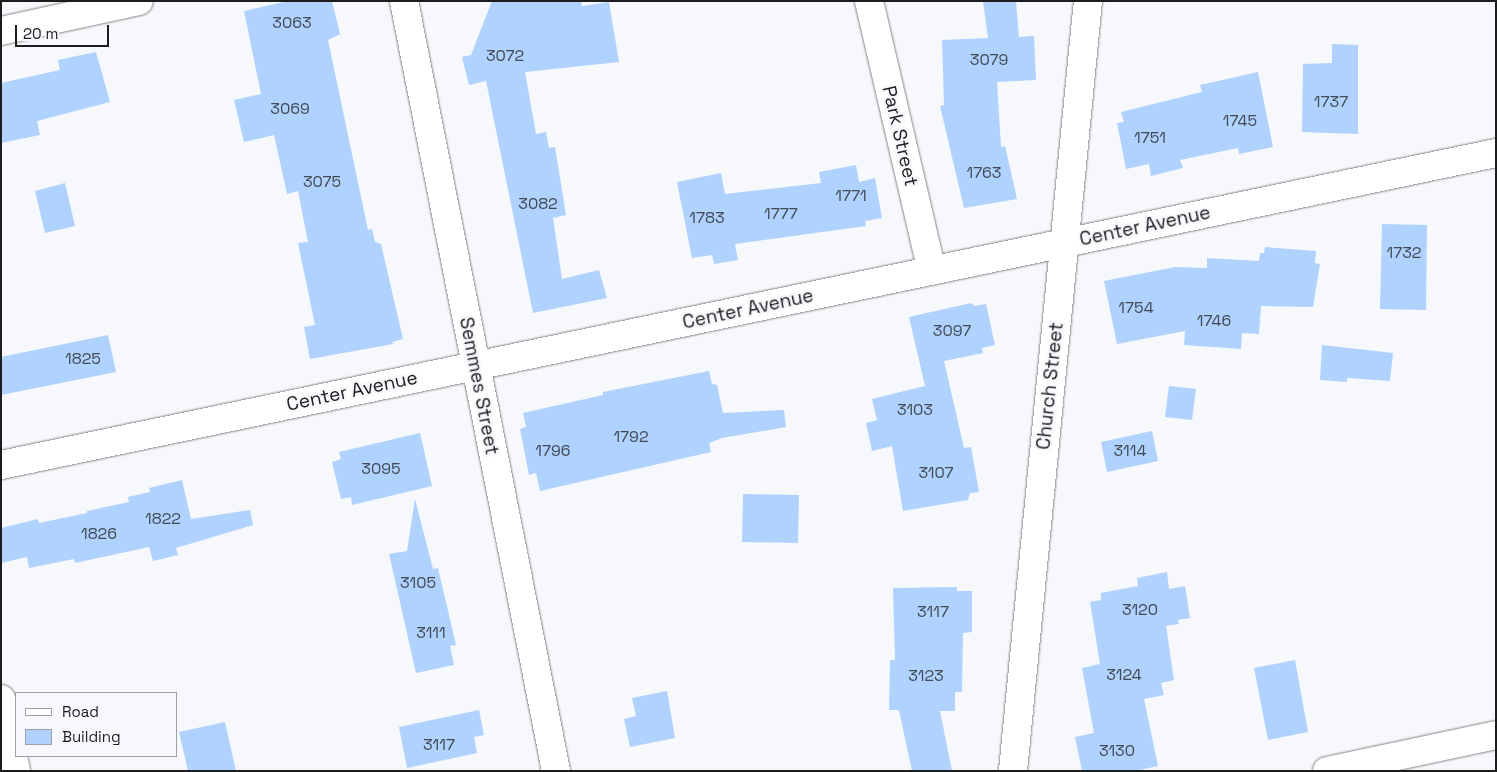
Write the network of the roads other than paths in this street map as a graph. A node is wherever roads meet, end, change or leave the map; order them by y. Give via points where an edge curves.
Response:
1 (139, 1) edge
2 (404, 1) edge
3 (869, 1) edge
4 (1088, 1) edge
5 (1, 31) edge
6 (1496, 153) edge
7 (1064, 243) junction
8 (932, 271) junction
9 (475, 366) junction
10 (1, 465) edge
11 (1, 699) edge
12 (1496, 736) edge
13 (16, 771) edge
14 (556, 771) edge
15 (1013, 771) edge
16 (1327, 771) edge

1 - 5 street
2 - 9 street, Semmes Street
3 - 8 street, Park Street
4 - 7 street, Church Street
6 - 7 street, Center Avenue
7 - 8 street, Center Avenue
7 - 15 street, Church Street
8 - 9 street, Center Avenue
9 - 10 street, Center Avenue
9 - 14 street, Semmes Street
11 - 13 street
12 - 16 street

